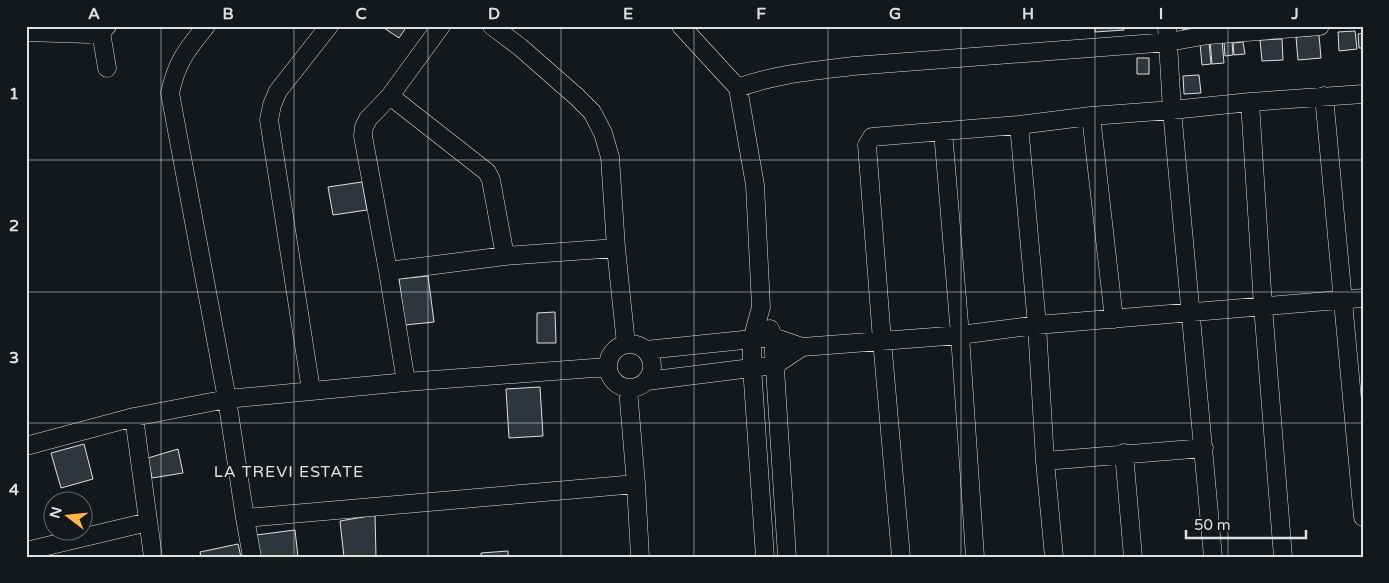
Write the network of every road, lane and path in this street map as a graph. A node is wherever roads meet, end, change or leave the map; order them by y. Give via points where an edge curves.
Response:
1 (206, 26) edge
2 (329, 26) edge
3 (441, 26) edge
4 (492, 26) edge
5 (681, 26) edge
6 (1320, 26) edge
7 (96, 30) edge
8 (26, 32) edge
9 (1168, 34) edge
10 (108, 68) dead end
11 (738, 88) junction
12 (1363, 94) edge
13 (390, 96) junction
14 (1324, 96) junction
15 (1250, 102) junction
16 (1172, 110) junction
17 (1091, 116) junction
18 (1019, 125) junction
19 (943, 131) junction
20 (616, 248) junction
21 (505, 256) junction
22 (388, 271) junction
23 (1363, 298) edge
24 (1342, 300) junction
25 (1263, 306) junction
26 (761, 308) junction
27 (1192, 313) junction
28 (1114, 319) junction
29 (1037, 325) junction
30 (960, 335) junction
31 (773, 337) junction
32 (752, 340) junction
33 (882, 340) junction
34 (626, 344) junction
35 (802, 347) junction
36 (646, 350) junction
37 (775, 365) junction
38 (607, 367) junction
39 (752, 367) junction
40 (647, 381) junction
41 (406, 382) junction
42 (628, 389) junction
43 (311, 390) junction
44 (227, 399) junction
45 (134, 417) junction
46 (26, 446) edge
47 (1204, 448) junction
48 (1124, 453) junction
49 (1045, 461) junction
50 (636, 484) junction
51 (1363, 517) edge
52 (245, 518) junction
53 (148, 522) junction
54 (26, 551) edge
55 (153, 557) edge
56 (252, 557) edge
57 (640, 557) edge
58 (765, 557) edge
59 (787, 557) edge
60 (901, 557) edge
61 (975, 557) edge
62 (1054, 557) edge
63 (1133, 557) edge
64 (1212, 557) edge
65 (1283, 557) edge

1 - 44 street via 184,54 170,93
2 - 43 street via 278,91 269,120
3 - 13 street
4 - 20 street via 592,112 610,157
5 - 11 street
6 - 9 street via 1208,35
7 - 8 street
7 - 10 street
9 - 11 street via 817,70 761,79
9 - 16 street
11 - 26 street via 755,186
12 - 14 street
13 - 21 street via 487,172
13 - 22 street via 368,119 363,136
14 - 15 street
14 - 24 street
15 - 16 street
15 - 25 street
16 - 17 street
16 - 27 street
17 - 18 street
17 - 28 street
18 - 19 street
18 - 29 street
19 - 30 street
19 - 33 street via 872,137 867,144
20 - 21 street
20 - 34 street
21 - 22 street
22 - 41 street
23 - 24 street
24 - 25 street
24 - 51 street
25 - 27 street
25 - 65 street
26 - 31 street
26 - 32 street
27 - 28 street
27 - 47 street
28 - 29 street
29 - 30 street
29 - 49 street
30 - 33 street
30 - 61 street
31 - 32 street
31 - 35 street
31 - 37 street
32 - 36 street
32 - 39 street
33 - 35 street
33 - 60 street
34 - 36 street via 637,344
34 - 38 street via 609,356
35 - 37 street
36 - 40 street via 652,360 652,371
37 - 39 street
37 - 59 street
38 - 41 street
38 - 42 street via 617,386
39 - 40 street
39 - 58 street
40 - 42 street
41 - 43 street
42 - 50 street
43 - 44 street
44 - 45 street
44 - 52 street
45 - 46 street
45 - 53 street
47 - 48 street
47 - 64 street
48 - 49 street
48 - 63 street
49 - 62 street
50 - 52 street
50 - 57 street
52 - 56 street
53 - 54 street
53 - 55 street

